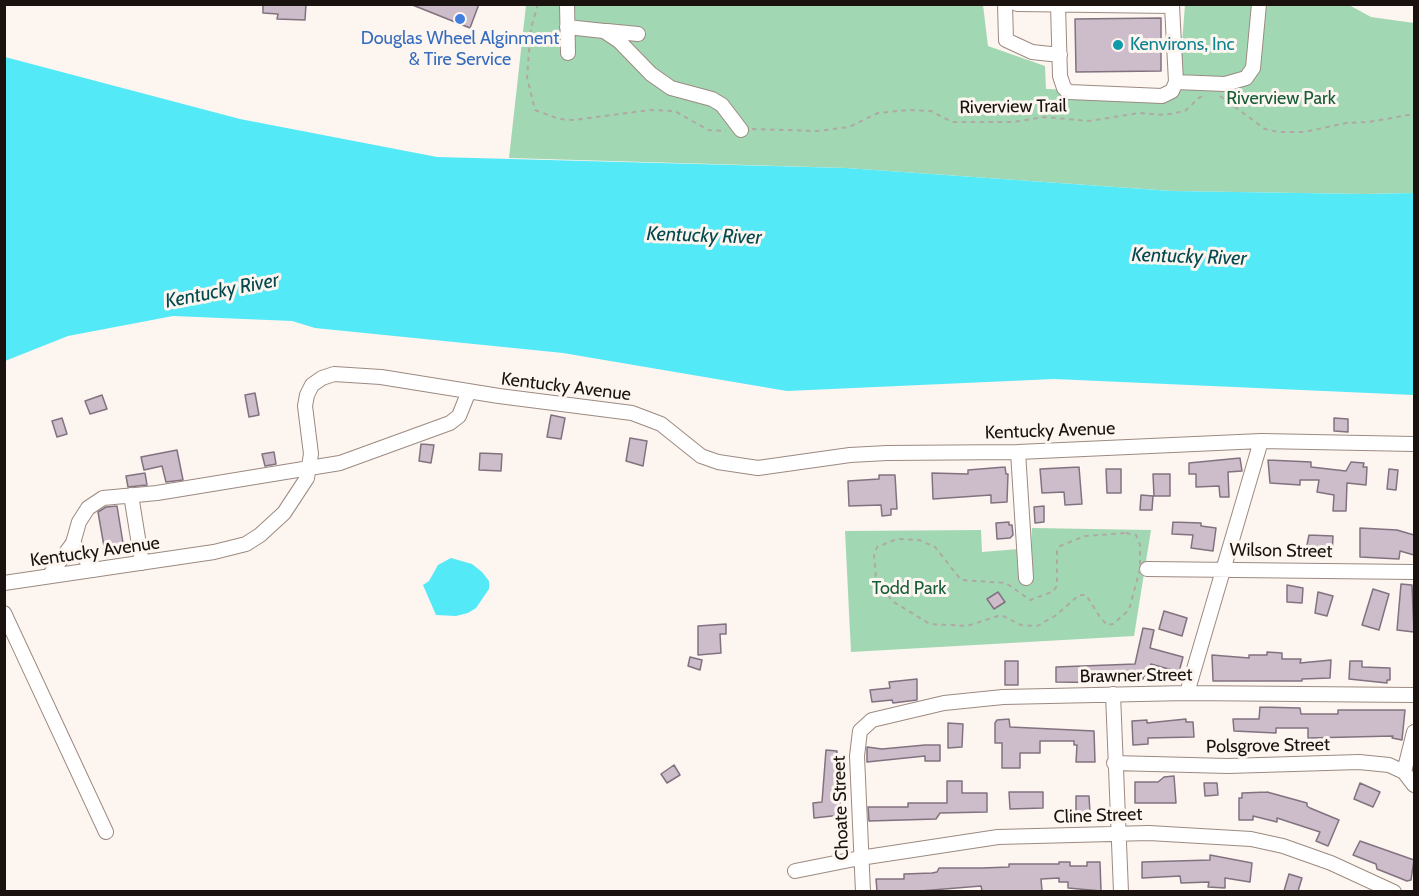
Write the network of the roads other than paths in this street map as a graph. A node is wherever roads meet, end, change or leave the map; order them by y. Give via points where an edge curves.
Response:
1 (567, 4) edge
2 (1005, 4) edge
3 (1017, 4) edge
4 (1259, 4) edge
5 (1058, 5) edge
6 (567, 27) junction
7 (604, 31) junction
8 (638, 34) dead end
9 (567, 53) dead end
10 (1060, 55) junction
11 (1176, 82) junction
12 (741, 130) road end
13 (469, 391) junction
14 (1261, 441) junction
15 (1414, 444) edge
16 (1018, 452) junction
17 (309, 468) junction
18 (131, 495) junction
19 (73, 543) junction
20 (142, 563) junction
21 (1223, 568) junction
22 (1147, 569) dead end
23 (94, 570) junction
24 (1414, 572) edge
25 (49, 576) junction
26 (1026, 578) dead end
27 (4, 583) edge
28 (4, 613) edge
29 (1187, 693) junction
30 (1113, 694) junction
31 (1414, 695) edge
32 (863, 725) joint
33 (1414, 732) edge
34 (1114, 764) junction
35 (1404, 772) junction
36 (1414, 785) edge
37 (106, 832) dead end
38 (1118, 834) junction
39 (860, 858) junction
40 (795, 872) dead end
41 (863, 891) edge
42 (1121, 891) edge
43 (1394, 891) edge

1 - 6 street
2 - 10 street via 1006,40 1032,52
3 - 5 street
4 - 11 street via 1256,60 1246,78 1225,84
5 - 10 street
5 - 11 street via 1172,6
6 - 7 street
6 - 9 street
7 - 8 street
7 - 12 street via 671,88 722,105
10 - 11 street via 1061,82 1073,93 1162,96 1172,91
13 - 16 street, Kentucky Avenue via 632,412 661,424 701,456 758,468 859,454
13 - 17 street via 459,416 450,423 340,463
13 - 17 street, Kentucky Avenue via 364,375 334,374 322,378 312,385 305,406
14 - 15 street, Kentucky Avenue
14 - 16 street, Kentucky Avenue
14 - 21 street
16 - 26 street
17 - 18 street
17 - 20 street, Kentucky Avenue via 301,489 284,513 246,544
18 - 19 street via 103,498 88,508
18 - 20 street
19 - 23 street
19 - 25 street
20 - 23 street, Kentucky Avenue
21 - 22 street, Wilson Street
21 - 24 street, Wilson Street
21 - 29 street
23 - 25 street, Kentucky Avenue
25 - 27 street, Kentucky Avenue
28 - 37 street
29 - 30 street, Brawner Street
29 - 31 street, Brawner Street
30 - 32 street, Brawner Street via 945,703 887,715
30 - 34 street
32 - 39 street, Choate Street via 857,756
33 - 35 street
34 - 35 street, Polsgrove Street via 1359,762 1389,765
34 - 38 street
35 - 36 street
38 - 39 street, Cline Street via 998,837
38 - 42 street
38 - 43 street, Cline Street via 1251,839 1331,863
39 - 40 street, Cline Street
39 - 41 street, Choate Street

